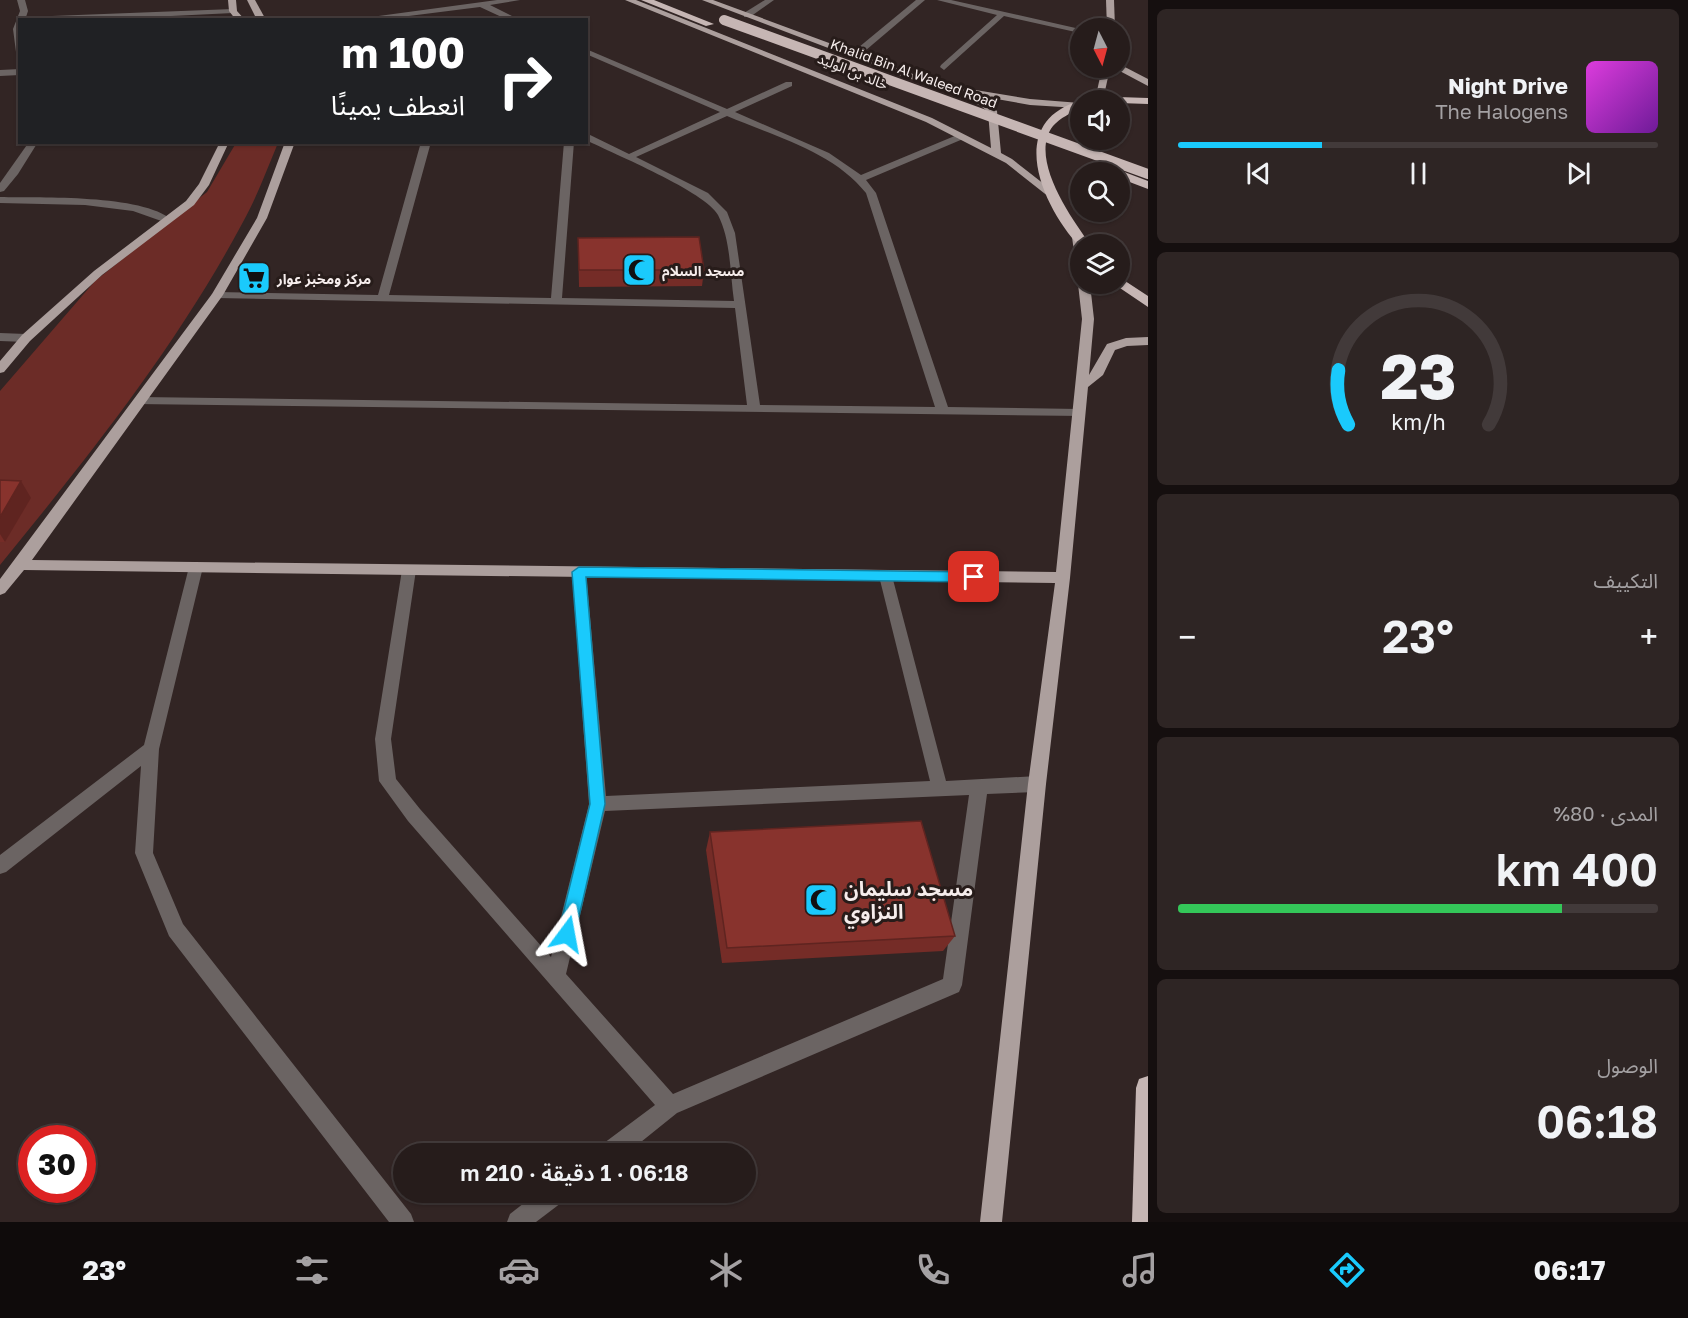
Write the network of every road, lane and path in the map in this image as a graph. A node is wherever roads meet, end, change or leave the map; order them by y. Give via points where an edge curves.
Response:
1 (21, 0) edge
2 (232, 0) edge
3 (251, 0) edge
4 (516, 0) edge
5 (628, 0) edge
6 (646, 0) edge
7 (671, 0) edge
8 (706, 0) edge
9 (770, 0) edge
10 (921, 0) edge
11 (941, 0) edge
12 (982, 0) edge
13 (1110, 0) edge
14 (482, 4) junction
15 (982, 10) junction
16 (233, 11) junction
17 (1002, 14) junction
18 (747, 15) junction
19 (143, 17) edge
20 (22, 18) edge
21 (102, 18) edge
22 (239, 18) edge
23 (260, 18) edge
24 (369, 18) edge
25 (512, 18) edge
26 (1111, 18) edge
27 (1070, 29) edge
28 (588, 52) edge
29 (856, 54) junction
30 (944, 66) dead end
31 (18, 72) edge
32 (0, 73) edge
33 (1130, 73) edge
34 (1148, 83) edge
35 (789, 84) dead end
36 (950, 88) junction
37 (1130, 100) edge
38 (1148, 101) edge
39 (1070, 104) edge
40 (1070, 109) edge
41 (726, 113) junction
42 (588, 137) edge
43 (960, 137) junction
44 (33, 144) edge
45 (224, 144) edge
46 (289, 144) edge
47 (425, 144) edge
48 (569, 144) edge
49 (996, 154) junction
50 (629, 157) junction
51 (1087, 162) edge
52 (1148, 174) edge
53 (860, 178) junction
54 (1130, 178) edge
55 (1148, 185) edge
56 (0, 189) edge
57 (1053, 195) junction
58 (0, 200) edge
59 (167, 220) junction
60 (1076, 234) edge
61 (1130, 289) edge
62 (1084, 294) edge
63 (217, 295) junction
64 (382, 298) junction
65 (1144, 301) edge
66 (556, 302) junction
67 (740, 305) junction
68 (0, 337) edge
69 (26, 338) junction
70 (1147, 341) edge
71 (0, 369) edge
72 (1082, 385) junction
73 (140, 400) junction
74 (754, 409) junction
75 (943, 411) junction
76 (1079, 413) junction
77 (20, 565) junction
78 (196, 567) junction
79 (409, 570) junction
80 (579, 572) junction
81 (886, 576) junction
82 (1063, 578) junction
83 (0, 589) edge
84 (151, 749) junction
85 (1037, 784) junction
86 (979, 787) junction
87 (940, 789) junction
88 (598, 804) junction
89 (0, 866) edge
90 (556, 977) junction
91 (1148, 1088) edge
92 (670, 1106) junction
93 (622, 1143) edge
94 (543, 1203) edge
95 (403, 1222) edge
96 (518, 1222) edge
97 (991, 1222) edge
98 (1145, 1222) edge

1 - 20 street
2 - 16 main road
3 - 23 main road
4 - 14 street
5 - 43 main road, خالد بن الوليد via 898,108
6 - 51 highway, Khalid Bin Al Waleed Road
7 - 52 highway, Khalid Bin Al Waleed Road, bridge
8 - 18 main road, خالد بن الوليد
9 - 18 street
10 - 29 street
11 - 15 street
12 - 15 street
13 - 26 main road
14 - 24 street
14 - 25 street
15 - 17 street
16 - 19 street
16 - 22 main road
17 - 27 street
17 - 30 street
18 - 29 main road, خالد بن الوليد
19 - 21 street
28 - 41 street
29 - 36 main road, خالد بن الوليد
31 - 32 street
33 - 34 main road
35 - 41 street
36 - 39 main road, خالد بن الوليد via 1030,102
36 - 49 main road via 992,111
37 - 38 highway
40 - 57 highway, خالد بن الوليد via 1055,118 1042,140 1044,168
41 - 50 street
41 - 53 street via 826,155
42 - 50 street
43 - 49 main road, خالد بن الوليد
43 - 53 street
44 - 56 street
45 - 59 main road via 204,185 190,203
46 - 63 main road via 262,218
47 - 64 street
48 - 66 street
49 - 57 main road, خالد بن الوليد
50 - 67 street via 704,195 722,213 730,233
53 - 75 street via 871,193
54 - 55 highway
57 - 60 highway, خالد بن الوليد
58 - 59 street via 86,202 135,208
59 - 69 main road via 98,273
61 - 65 highway
62 - 72 main road via 1088,319
63 - 64 street
63 - 73 main road
64 - 66 street
66 - 67 street
67 - 74 street
68 - 69 street
69 - 71 main road
70 - 72 main road via 1111,347 1097,376
72 - 76 main road
73 - 74 street
73 - 77 main road
74 - 75 street
75 - 76 street
76 - 82 main road
77 - 78 main road
77 - 83 main road
78 - 79 main road
78 - 84 street
79 - 80 main road
79 - 90 street via 383,739 388,781
80 - 81 main road
80 - 88 street
81 - 82 main road
81 - 87 street
82 - 85 main road
84 - 89 street
84 - 95 street via 144,853 176,930
85 - 86 street
85 - 97 main road
86 - 87 street
86 - 92 street via 952,985
87 - 88 street
88 - 90 street
90 - 92 street
91 - 98 highway
92 - 93 street
94 - 96 street

